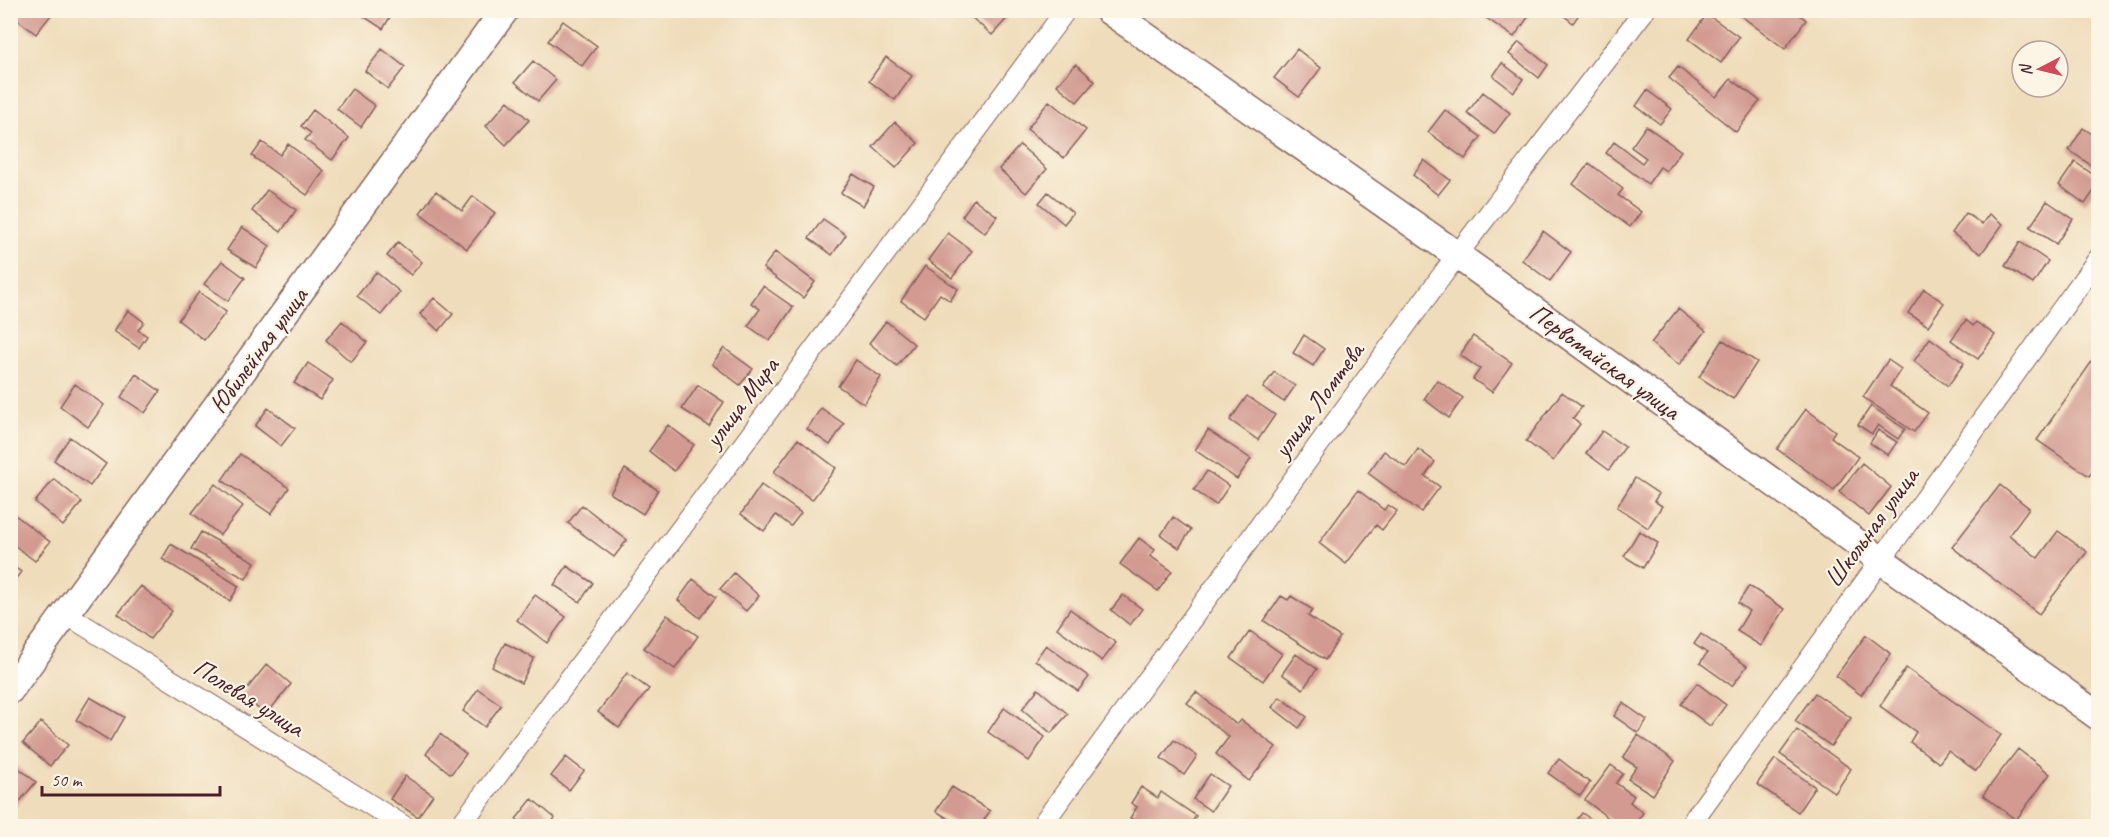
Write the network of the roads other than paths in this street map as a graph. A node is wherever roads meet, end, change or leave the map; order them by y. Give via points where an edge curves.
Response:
1 (506, 10) edge
2 (1066, 10) edge
3 (1108, 10) edge
4 (1645, 10) edge
5 (1457, 255) junction
6 (2098, 259) edge
7 (1881, 558) junction
8 (66, 614) junction
9 (10, 690) edge
10 (2098, 716) edge
11 (404, 826) edge
12 (460, 826) edge
13 (1041, 826) edge
14 (1689, 826) edge

1 - 8 street, Юбилейная улица
2 - 12 street, улица Мира
3 - 5 street, Первомайская улица
4 - 5 street, улица Ломтева
5 - 7 street, Первомайская улица
5 - 13 street, улица Ломтева
6 - 7 street, Школьная улица
7 - 10 street, Первомайская улица
7 - 14 street, Школьная улица
8 - 9 street, Юбилейная улица
8 - 11 street, Полевая улица

